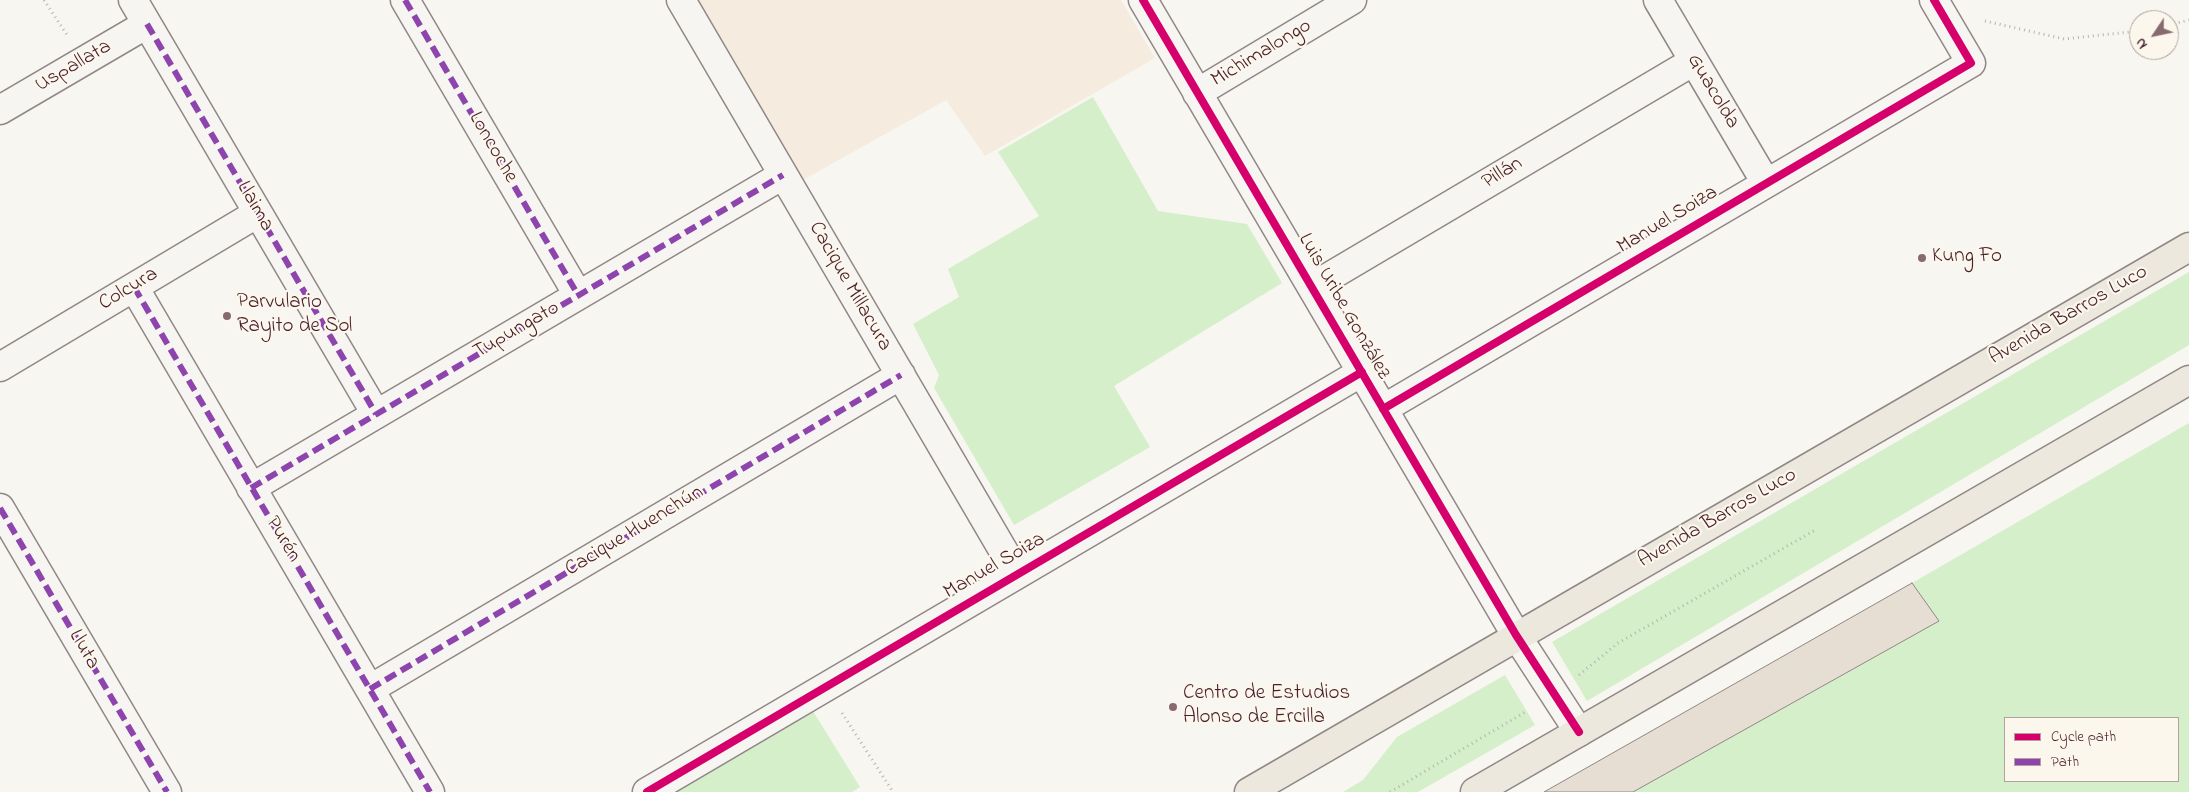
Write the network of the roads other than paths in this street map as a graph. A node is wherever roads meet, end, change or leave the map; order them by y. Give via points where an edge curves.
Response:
1 (133, 0) edge
2 (405, 0) edge
3 (681, 0) edge
4 (1143, 0) edge
5 (1352, 0) edge
6 (1658, 0) edge
7 (1938, 6) edge
8 (147, 24) junction
9 (1694, 61) junction
10 (1197, 93) junction
11 (0, 110) edge
12 (783, 175) junction
13 (1766, 183) junction
14 (258, 213) junction
15 (2189, 247) edge
16 (134, 287) junction
17 (1312, 287) junction
18 (578, 295) junction
19 (0, 367) edge
20 (1362, 372) junction
21 (901, 376) junction
22 (2189, 380) edge
23 (1383, 409) junction
24 (376, 414) junction
25 (251, 488) junction
26 (0, 508) edge
27 (1017, 574) junction
28 (1516, 635) junction
29 (370, 689) junction
30 (1579, 732) junction
31 (167, 792) edge
32 (430, 792) edge
33 (647, 792) edge
34 (1249, 792) edge
35 (1476, 792) edge

1 - 8 street, Llaima
2 - 18 street, Loncoche
3 - 12 street, Cacique Millacura
4 - 10 street, Luis Uribe González
5 - 10 street, Michimalongo
6 - 9 street, Guacolda
7 - 13 street, Manuel Soiza via 1971,62
8 - 11 street, Uspallata
8 - 14 street, Llaima
9 - 13 street, Guacolda
9 - 17 street, Pillán
10 - 17 street, Luis Uribe González
12 - 18 street, Tupungato
12 - 21 street, Cacique Millacura
13 - 23 street, Manuel Soiza
14 - 16 street, Colcura
14 - 24 street, Llaima
15 - 28 main road, Avenida Barros Luco
16 - 19 street, Colcura
16 - 25 street, Purén
17 - 20 street, Luis Uribe González
18 - 24 street, Tupungato
20 - 23 street, Luis Uribe González
20 - 27 street, Manuel Soiza
21 - 27 street, Cacique Millacura
21 - 29 street, Cacique Huenchún
22 - 30 main road
23 - 28 street, Luis Uribe González
24 - 25 street, Tupungato
25 - 29 street, Purén
26 - 31 street, Lluta
27 - 33 street, Manuel Soiza
28 - 30 street, Luis Uribe González
28 - 34 main road, Avenida Barros Luco
29 - 32 street, Purén
30 - 35 main road

